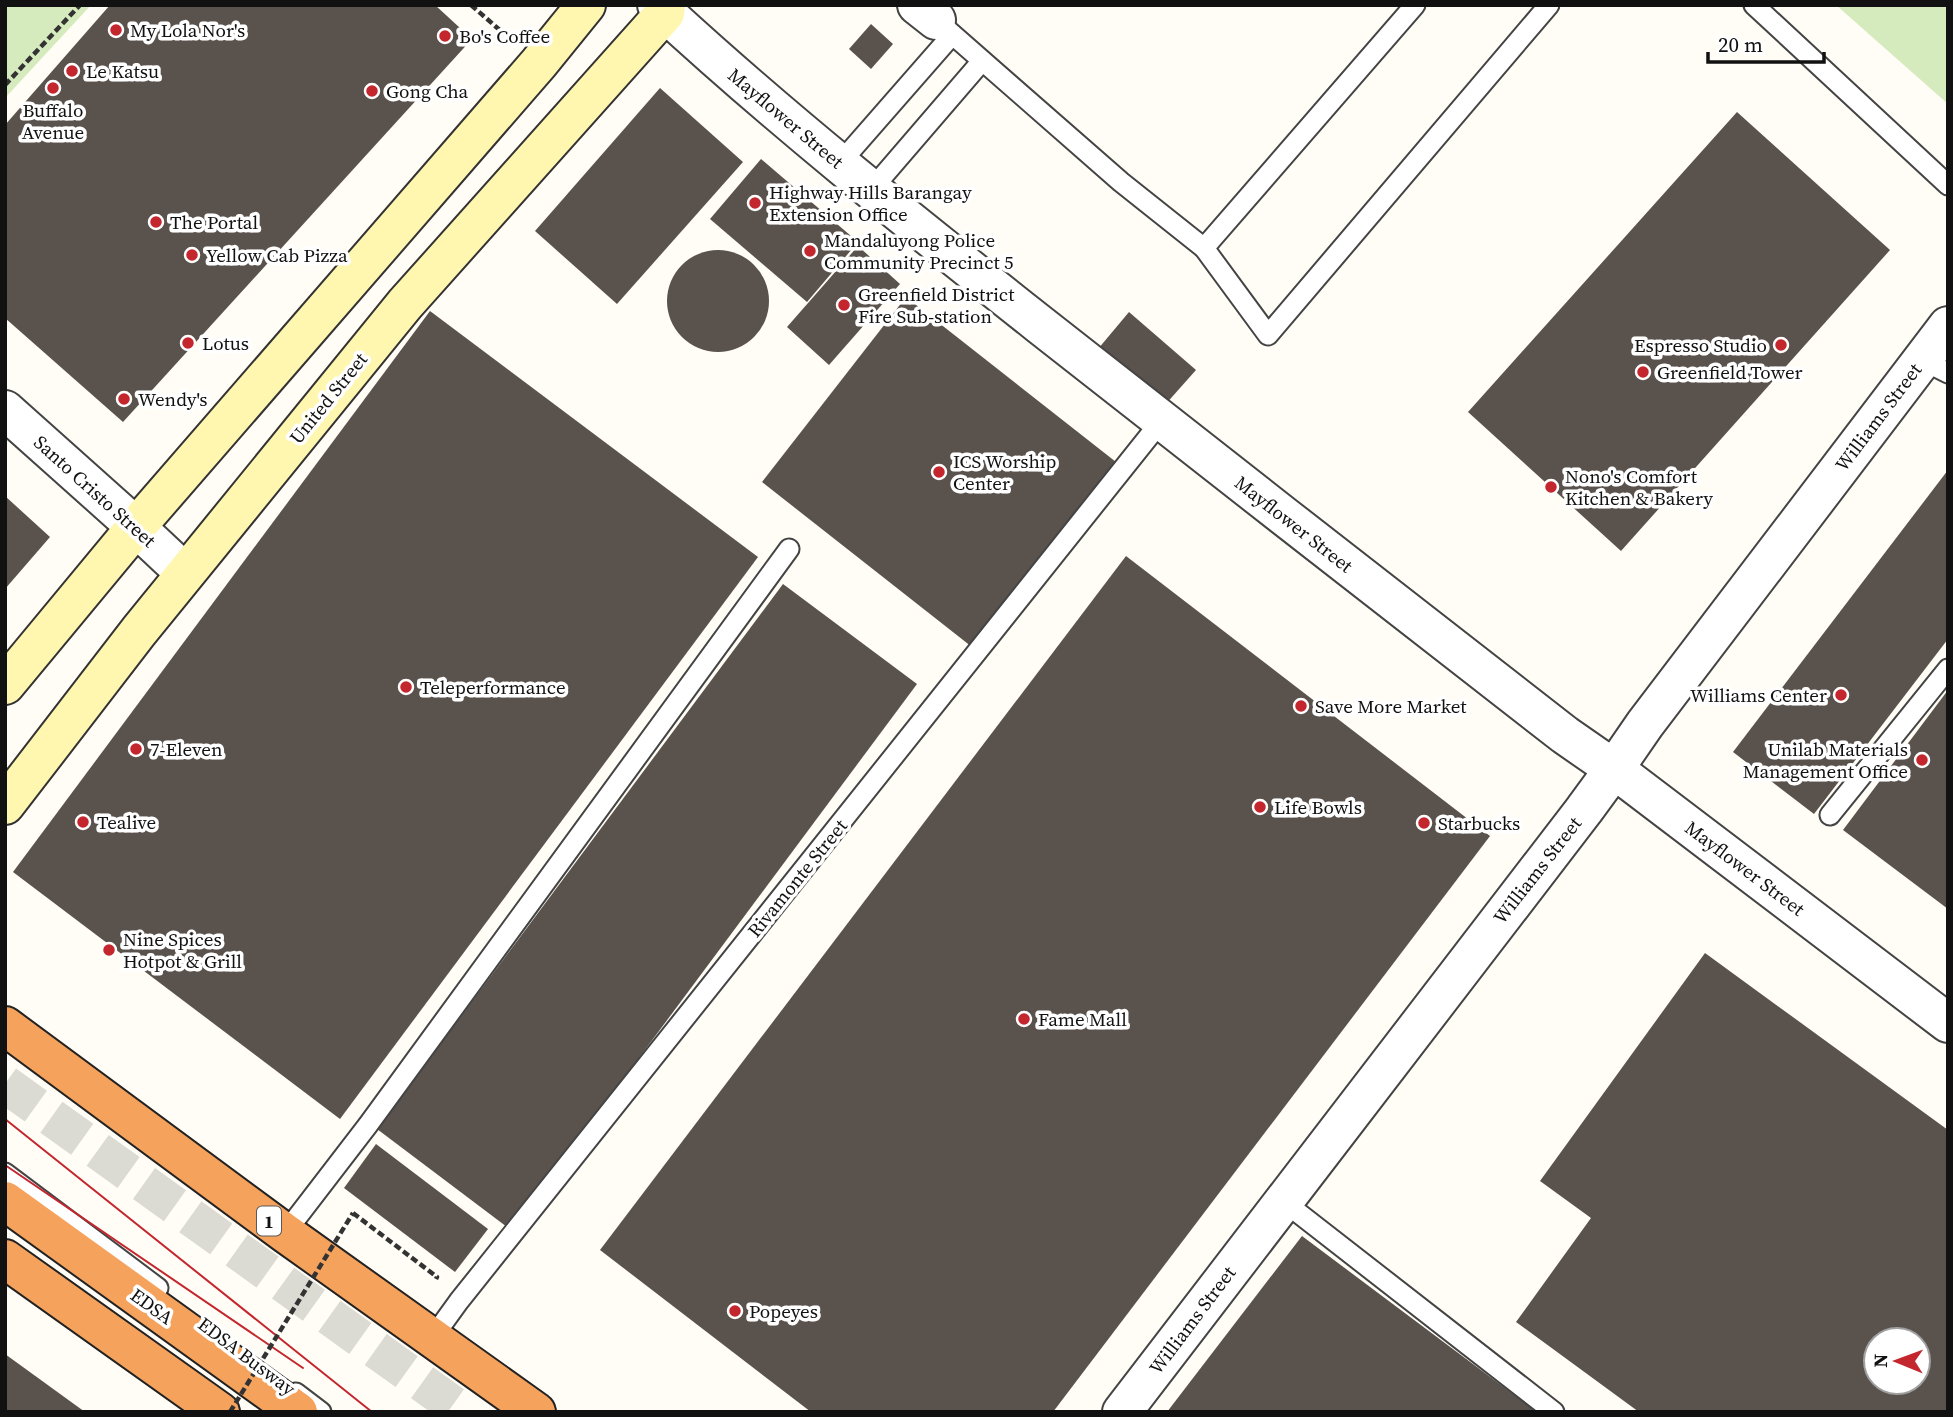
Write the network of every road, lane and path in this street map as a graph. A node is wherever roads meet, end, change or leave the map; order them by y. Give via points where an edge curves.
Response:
1 (80, 5) edge
2 (471, 5) edge
3 (586, 5) edge
4 (1415, 5) edge
5 (1549, 5) edge
6 (1754, 5) edge
7 (663, 8) edge
8 (935, 20) edge
9 (982, 61) junction
10 (539, 63) junction
11 (5, 85) edge
12 (840, 163) junction
13 (1948, 185) edge
14 (871, 190) junction
15 (1204, 247) junction
16 (1948, 326) edge
17 (1935, 366) edge
18 (5, 410) edge
19 (1162, 420) junction
20 (136, 527) junction
21 (789, 549) dead end
22 (185, 573) junction
23 (1948, 669) edge
24 (5, 685) edge
25 (1614, 769) junction
26 (5, 805) edge
27 (1830, 815) dead end
28 (1948, 1023) edge
29 (5, 1026) edge
30 (5, 1173) edge
31 (1283, 1200) junction
32 (5, 1201) edge
33 (285, 1233) junction
34 (5, 1259) edge
35 (437, 1277) dead end
36 (433, 1337) junction
37 (220, 1412) edge
38 (230, 1412) edge
39 (298, 1412) edge
40 (321, 1412) edge
41 (536, 1412) edge
42 (1122, 1412) edge
43 (1554, 1412) edge

1 - 11 path
2 - 10 path
3 - 10 street
4 - 15 lane
5 - 15 lane via 1268,335
6 - 13 lane
7 - 12 street, Mayflower Street
7 - 22 street, United Street
8 - 9 lane
8 - 12 lane
9 - 14 lane
9 - 15 lane
10 - 20 street
12 - 14 street, Mayflower Street
14 - 19 street, Mayflower Street
16 - 17 street, Williams Street
17 - 25 street, Williams Street via 1645,724
18 - 20 street, Santo Cristo Street
19 - 25 street, Mayflower Street
19 - 36 lane, Rivamonte Street
20 - 22 street, Santo Cristo Street
20 - 24 street
21 - 33 lane
22 - 26 street, United Street
23 - 27 lane
25 - 28 street, Mayflower Street
25 - 31 street, Williams Street
29 - 33 highway, 1
30 - 40 lane, EDSA Busway
31 - 42 street, Williams Street
31 - 43 lane
32 - 39 highway, EDSA
33 - 36 highway, 1
34 - 37 highway
35 - 38 path, bridge via 353,1213
36 - 41 highway, 1

